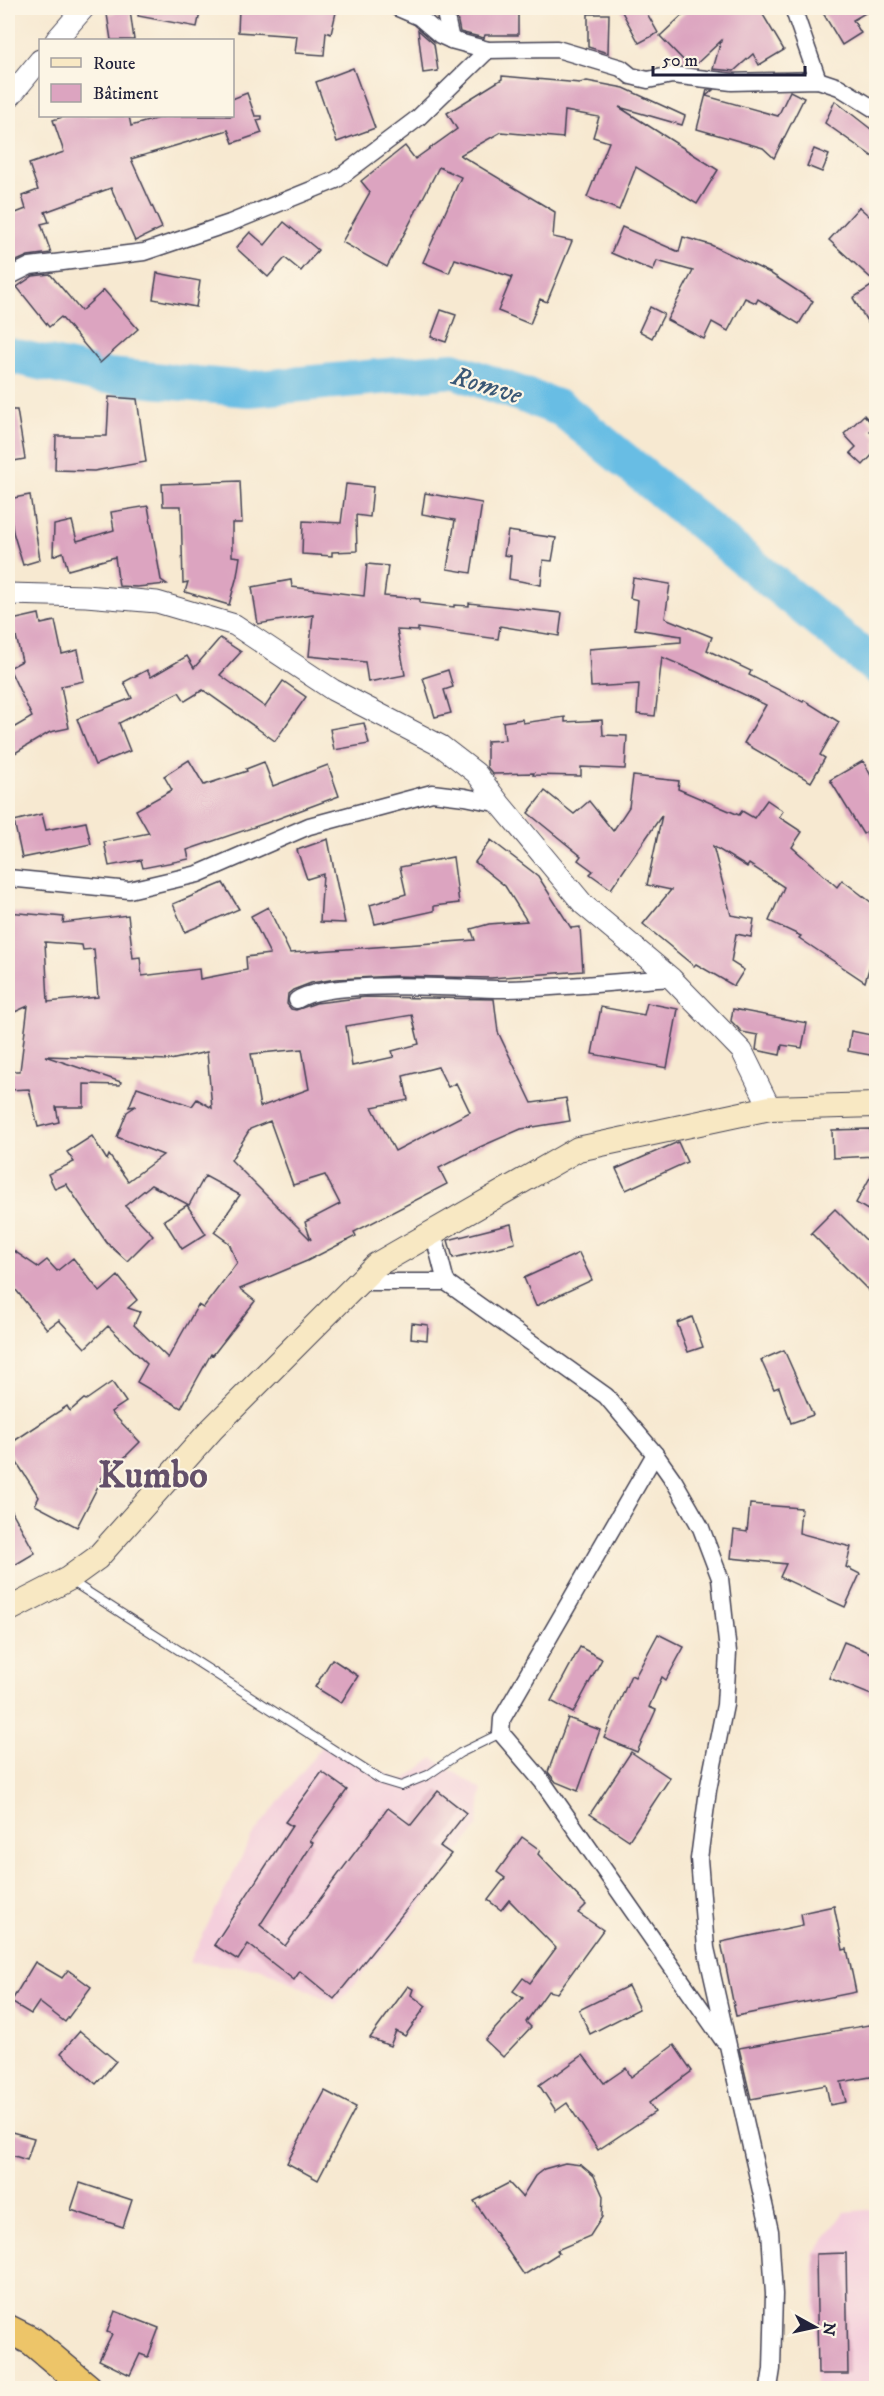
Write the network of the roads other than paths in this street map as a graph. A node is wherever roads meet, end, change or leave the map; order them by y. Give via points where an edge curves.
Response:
1 (84, 8) edge
2 (398, 8) edge
3 (444, 8) edge
4 (793, 8) edge
5 (57, 39) edge
6 (451, 40) junction
7 (488, 50) junction
8 (39, 61) edge
9 (818, 80) junction
10 (8, 99) edge
11 (876, 110) edge
12 (8, 277) edge
13 (8, 594) edge
14 (500, 804) junction
15 (8, 878) edge
16 (671, 978) junction
17 (297, 1000) dead end
18 (876, 1105) edge
19 (770, 1108) junction
20 (433, 1232) junction
21 (357, 1282) junction
22 (446, 1282) junction
23 (655, 1454) junction
24 (68, 1579) junction
25 (8, 1610) edge
26 (501, 1733) junction
27 (728, 2047) junction
28 (8, 2329) edge
29 (88, 2388) edge
30 (769, 2388) edge

1 - 5 street
2 - 6 street via 419,16
3 - 6 street
4 - 9 street
6 - 7 street
7 - 9 street via 557,49 648,80 672,75 732,82
7 - 12 street via 418,118 336,180 230,223 144,252 30,266
8 - 10 street
9 - 11 street via 839,87
13 - 14 street via 157,602 235,625 333,690 441,746 476,773
14 - 15 street via 432,793 309,826 198,874 129,890
14 - 16 street via 584,904
16 - 17 street via 507,989 325,989
16 - 19 street via 742,1051
18 - 19 main road
19 - 20 main road via 578,1149
20 - 21 main road via 376,1265
20 - 22 street
21 - 22 street
21 - 24 main road via 212,1429 97,1558
22 - 23 street via 606,1396
23 - 26 street via 502,1719
23 - 27 street via 701,1528 720,1578 728,1652 724,1705 699,1859 706,1948
24 - 25 main road
24 - 26 lane via 381,1779 400,1786
26 - 27 street via 542,1781
27 - 30 street via 770,2231 774,2294
28 - 29 highway via 32,2341

